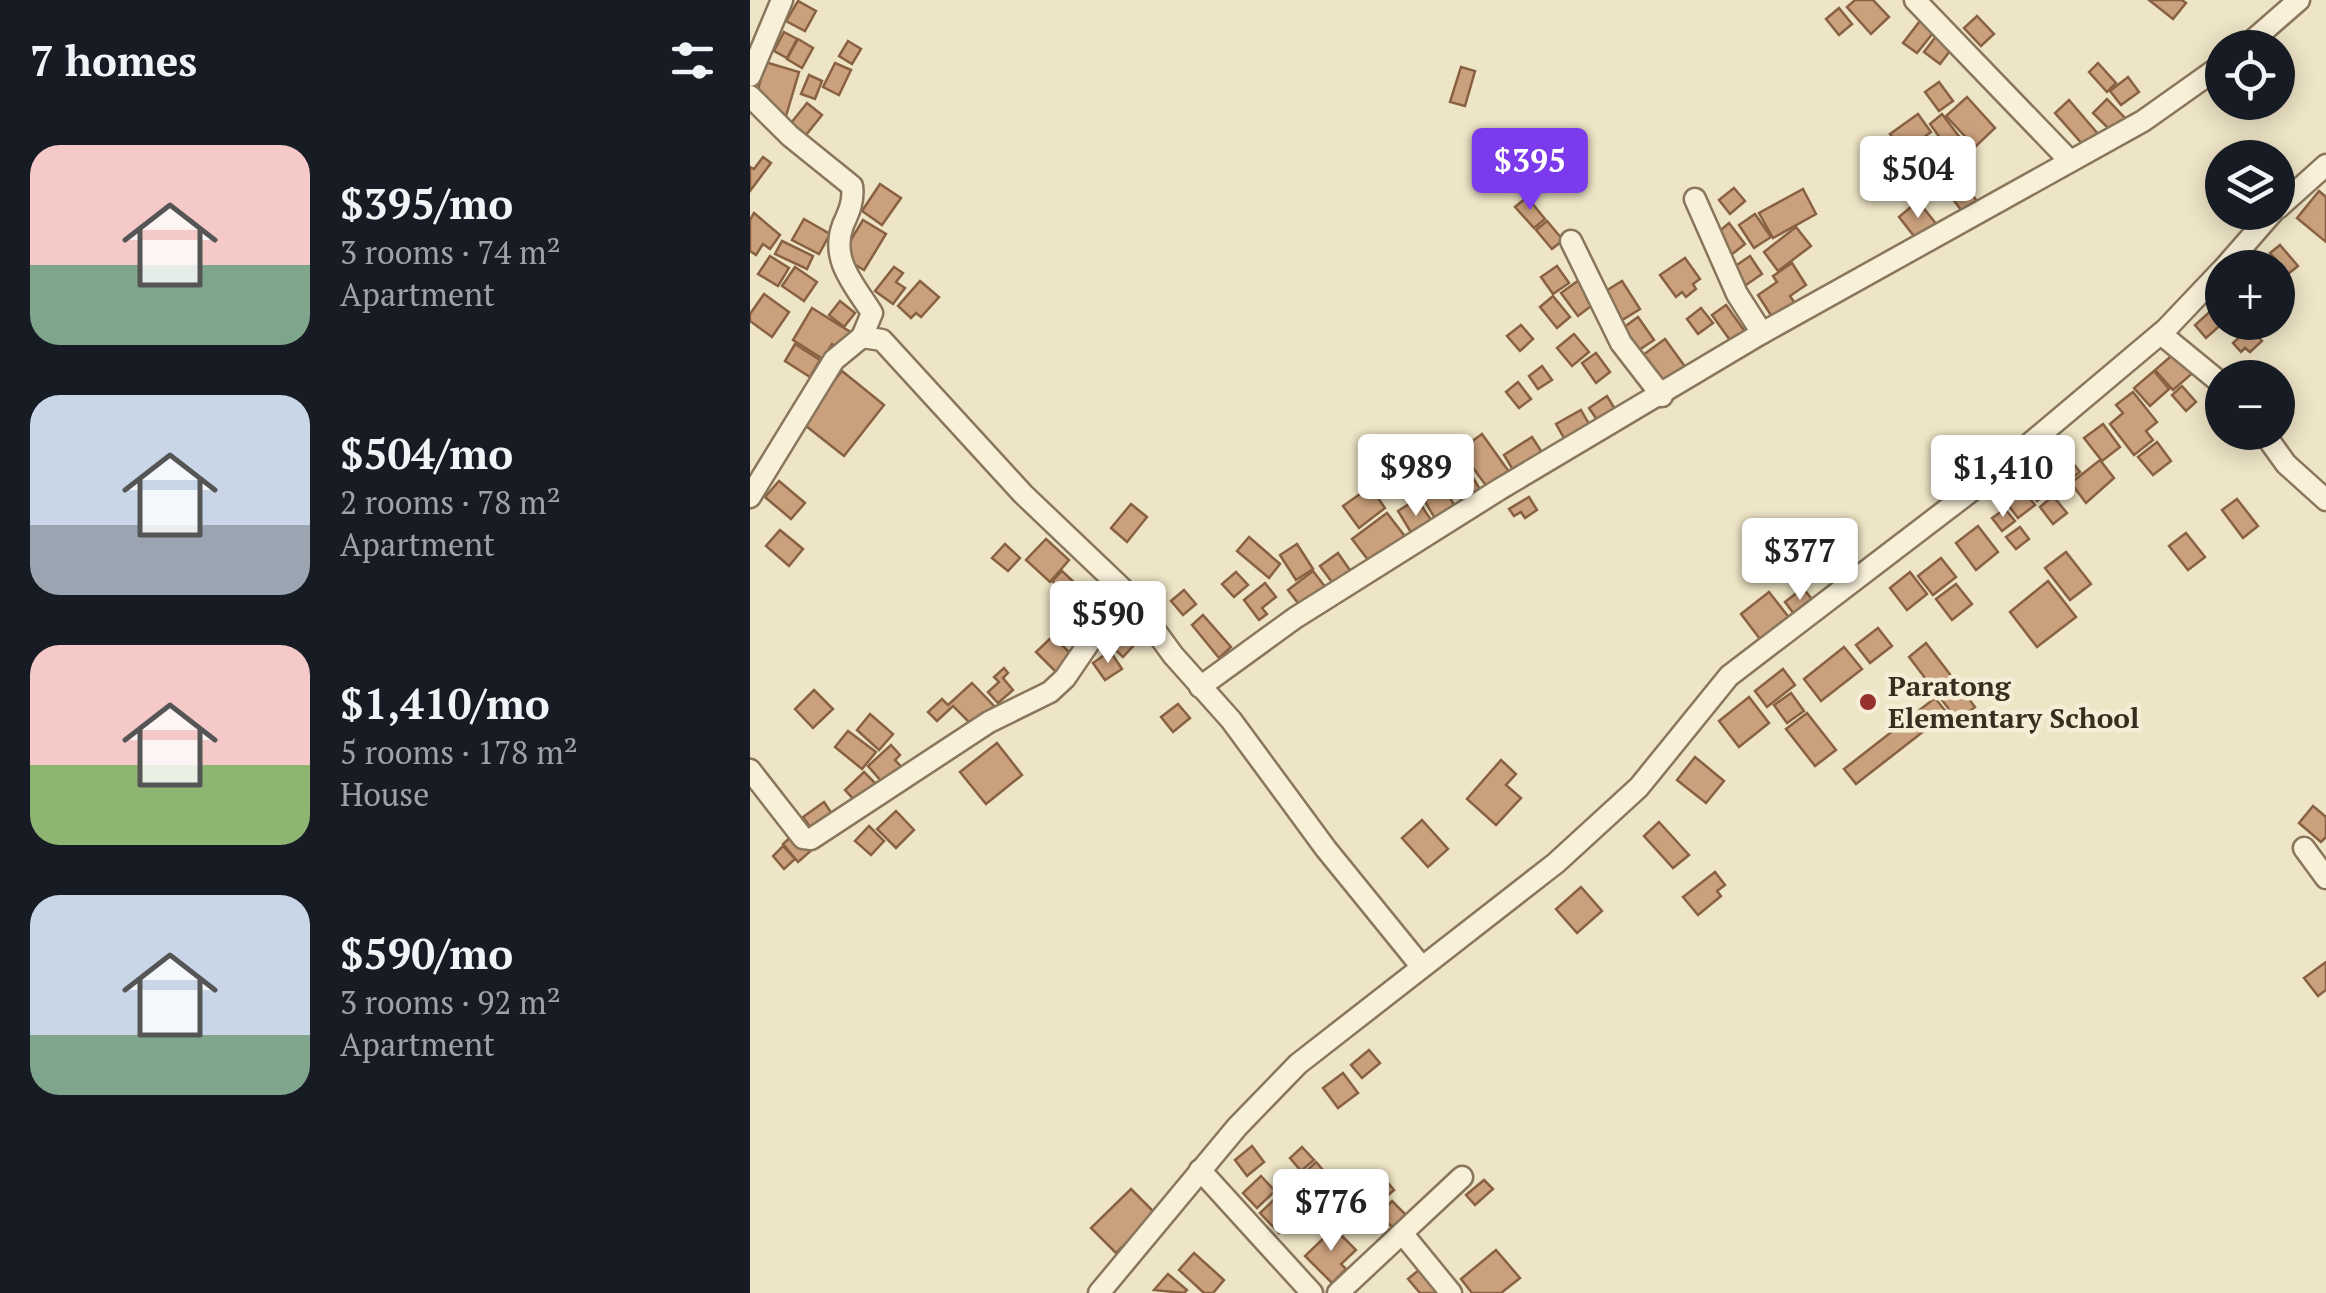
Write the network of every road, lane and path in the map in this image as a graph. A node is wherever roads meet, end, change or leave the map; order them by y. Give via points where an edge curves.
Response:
1 (782, 0) edge
2 (1915, 0) edge
3 (2299, 0) edge
4 (2265, 30) edge
5 (750, 76) edge
6 (2205, 77) edge
7 (750, 96) edge
8 (2070, 161) junction
9 (2326, 165) edge
10 (2295, 192) edge
11 (1696, 199) dead end
12 (2257, 230) edge
13 (1571, 240) dead end
14 (2240, 250) edge
15 (2205, 288) edge
16 (1762, 334) junction
17 (2161, 334) junction
18 (862, 337) junction
19 (2205, 370) edge
20 (1662, 396) junction
21 (2276, 450) edge
22 (750, 497) edge
23 (2326, 500) edge
24 (1130, 596) junction
25 (1200, 687) junction
26 (750, 770) edge
27 (2304, 848) dead end
28 (2326, 878) edge
29 (1421, 966) junction
30 (1200, 1170) junction
31 (1462, 1176) dead end
32 (1402, 1233) junction
33 (1099, 1293) edge
34 (1312, 1293) edge
35 (1338, 1293) edge
36 (1450, 1293) edge

1 - 5 street
2 - 8 street
3 - 4 street
6 - 8 street
7 - 18 street via 852,186 837,244 872,313
8 - 16 street
9 - 10 street
11 - 16 street
12 - 14 street
13 - 20 street via 1621,342
15 - 17 street
16 - 20 street
17 - 19 street
17 - 29 street via 1996,472 1729,676 1638,787 1556,863
18 - 22 street via 834,360
18 - 24 street via 882,340 1000,470
20 - 25 street via 1295,618
21 - 23 street
24 - 25 street
24 - 26 street via 1050,692 989,722 811,839
25 - 29 street
27 - 28 street
29 - 30 street via 1288,1074
30 - 33 street
30 - 34 street
31 - 32 street
32 - 35 street
32 - 36 street

